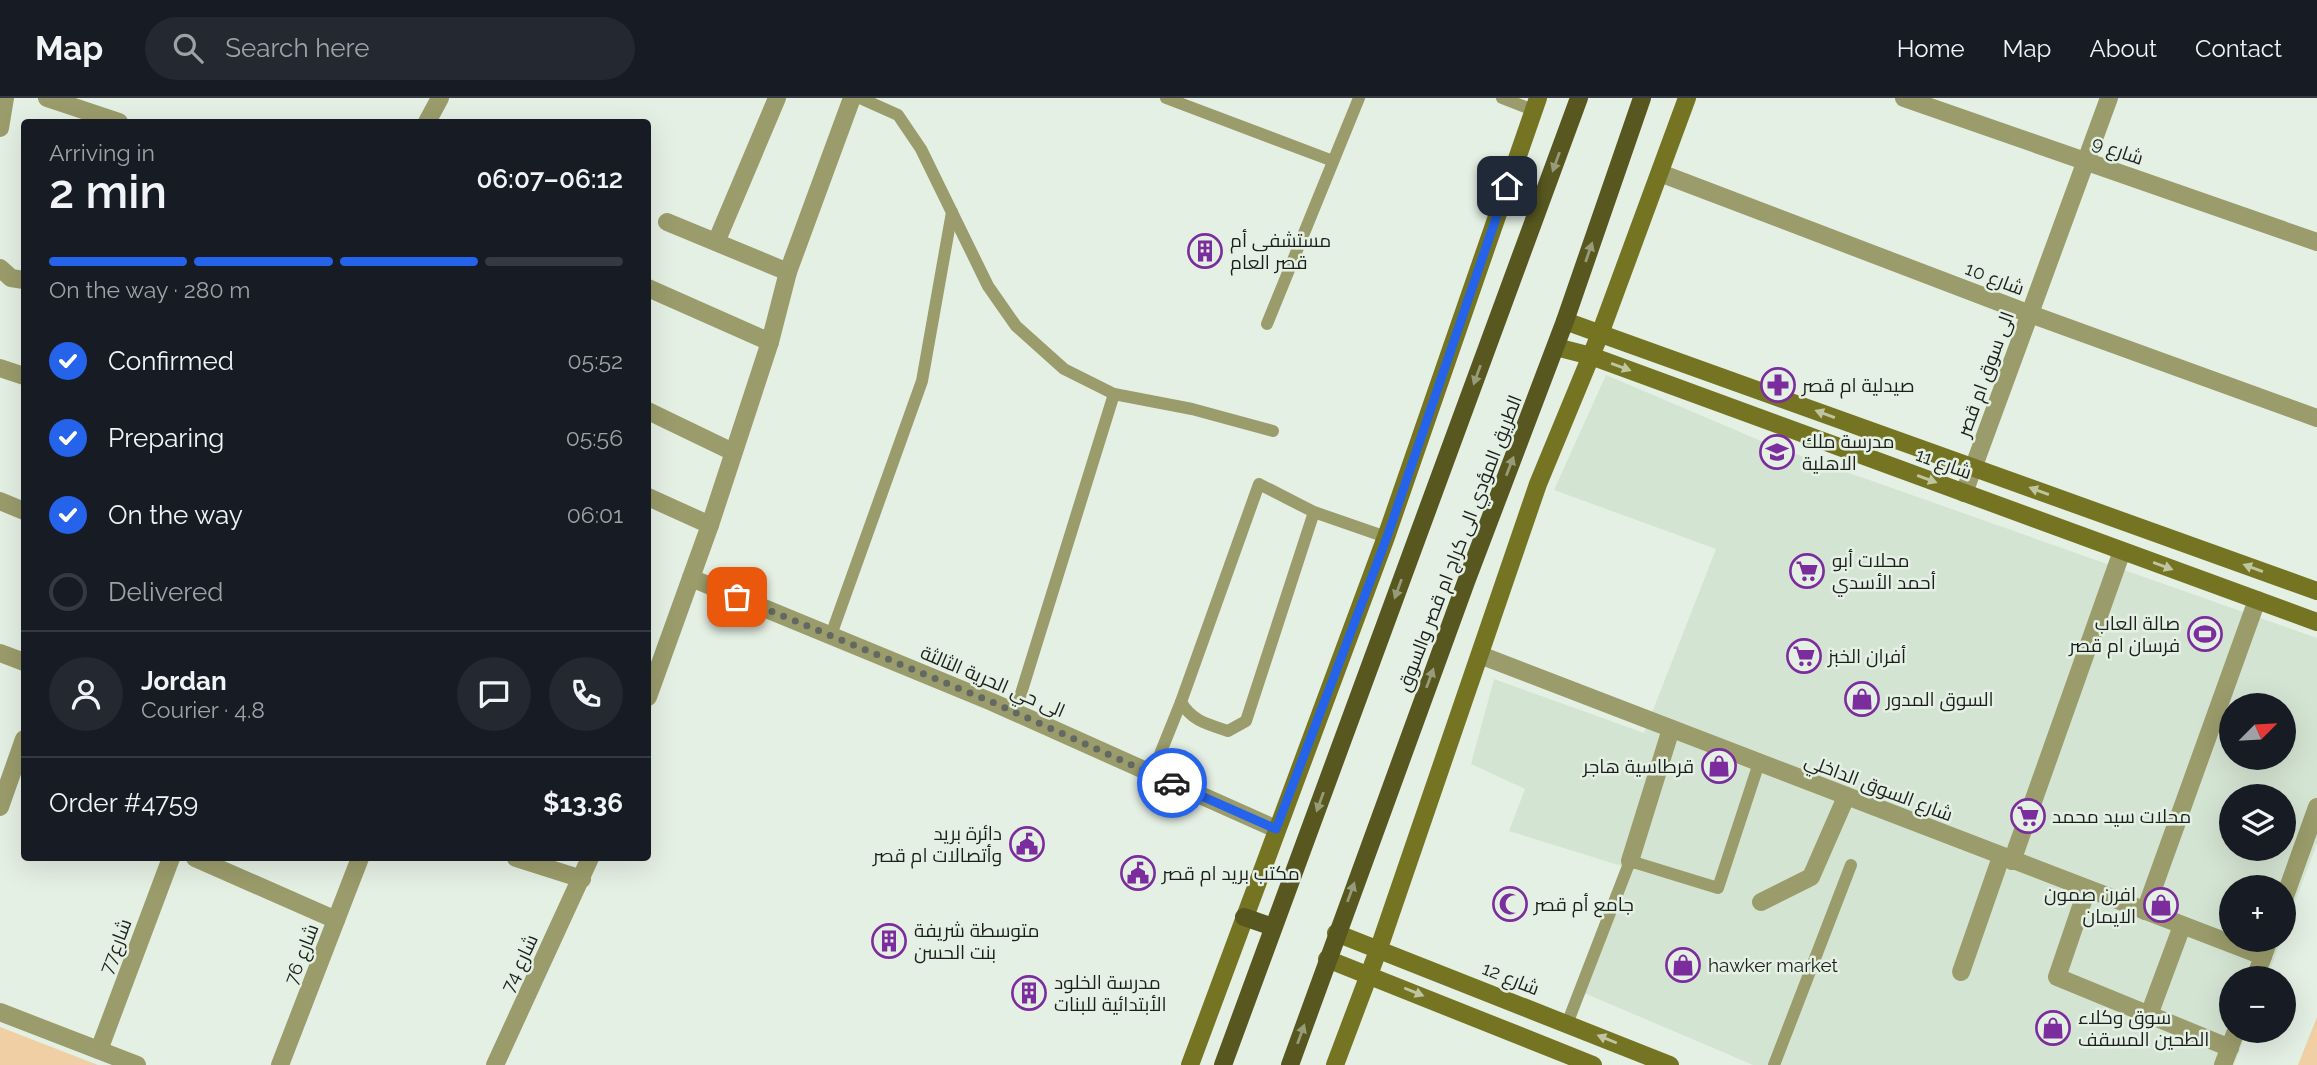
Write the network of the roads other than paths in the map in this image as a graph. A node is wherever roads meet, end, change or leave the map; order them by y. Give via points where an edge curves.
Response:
1 (5, 98) edge
2 (47, 98) edge
3 (440, 98) edge
4 (776, 98) edge
5 (852, 98) edge
6 (860, 98) edge
7 (1166, 98) edge
8 (1359, 98) edge
9 (1502, 98) edge
10 (1579, 98) edge
11 (1642, 98) edge
12 (1687, 98) edge
13 (1904, 98) edge
14 (2109, 98) edge
15 (1535, 104) edge
16 (109, 119) edge
17 (429, 119) edge
18 (0, 128) edge
19 (1333, 161) junction
20 (2086, 161) junction
21 (1660, 173) junction
22 (952, 212) junction
23 (667, 222) dead end
24 (717, 240) junction
25 (2317, 242) edge
26 (0, 268) edge
27 (788, 272) junction
28 (21, 280) edge
29 (651, 289) edge
30 (2030, 314) junction
31 (1565, 321) junction
32 (1267, 324) dead end
33 (1600, 334) junction
34 (770, 342) junction
35 (1556, 347) junction
36 (1591, 356) junction
37 (0, 368) edge
38 (21, 375) edge
39 (1114, 394) junction
40 (651, 412) edge
41 (2317, 418) edge
42 (1273, 431) dead end
43 (733, 452) junction
44 (1973, 467) junction
45 (1964, 493) junction
46 (651, 498) edge
47 (0, 502) edge
48 (21, 510) edge
49 (1314, 512) junction
50 (710, 525) junction
51 (1387, 537) junction
52 (2122, 551) junction
53 (691, 578) junction
54 (2317, 591) edge
55 (2257, 600) junction
56 (2317, 622) edge
57 (831, 635) junction
58 (0, 653) edge
59 (1480, 655) junction
60 (21, 661) edge
61 (651, 689) edge
62 (1181, 702) junction
63 (1015, 713) junction
64 (1671, 729) junction
65 (21, 758) edge
66 (1759, 763) junction
67 (1152, 774) junction
68 (18, 779) edge
69 (1846, 797) junction
70 (0, 807) edge
71 (2317, 807) edge
72 (1276, 829) junction
73 (2007, 859) junction
74 (170, 861) edge
75 (202, 861) edge
76 (359, 861) edge
77 (525, 861) edge
78 (589, 861) edge
79 (1630, 861) junction
80 (1851, 865) dead end
81 (2293, 875) edge
82 (582, 879) junction
83 (2087, 889) junction
84 (1762, 902) dead end
85 (2145, 911) junction
86 (1244, 917) junction
87 (336, 920) junction
88 (2182, 926) junction
89 (1273, 928) junction
90 (1336, 933) junction
91 (2219, 936) edge
92 (1379, 948) junction
93 (1328, 959) junction
94 (1961, 972) dead end
95 (1369, 974) junction
96 (0, 1012) edge
97 (2149, 1015) junction
98 (1567, 1024) junction
99 (2230, 1048) edge
100 (99, 1050) junction
101 (137, 1065) edge
102 (280, 1065) edge
103 (495, 1065) edge
104 (1190, 1065) edge
105 (1223, 1065) edge
106 (1290, 1065) edge
107 (1335, 1065) edge
108 (1593, 1065) edge
109 (1670, 1065) edge
110 (1774, 1065) edge

1 - 18 street
2 - 16 street
3 - 17 street
4 - 24 street
5 - 27 street
6 - 22 lane via 898,115 921,149
7 - 19 lane
8 - 19 lane
9 - 15 lane
10 -> 89 main road
31 -> 11 main road, الطريق المؤدي الى كراج ام قصر والسوق
12 - 21 street
13 - 20 street, شارع 9
14 - 20 street, الى سوق ام قصر
15 - 51 street
19 - 32 lane
20 - 25 street, شارع 9
20 - 30 street, الى سوق ام قصر
21 - 30 street, شارع 10
21 - 33 street
22 - 39 lane via 988,286 1016,326 1063,369
22 - 57 lane via 922,381
23 - 24 street
24 - 27 street
26 - 28 street
27 - 34 street
29 - 34 street
30 - 41 street, شارع 10
30 - 44 street, الى سوق ام قصر
31 - 33 street, شارع 11
31 - 35 main road, الطريق المؤدي الى كراج ام قصر والسوق
33 - 36 street
44 -> 33 street, شارع 11
34 - 43 street
35 - 36 street, شارع 11
90 -> 35 main road, الطريق المؤدي الى كراج ام قصر والسوق
36 -> 45 street, شارع 11
36 - 59 street via 1538,484
37 - 38 street
39 - 42 lane
39 - 63 lane
40 - 43 street
43 - 50 street
44 - 45 street, الى سوق ام قصر
54 -> 44 street, شارع 11
45 - 52 street, شارع 11
46 - 50 street
47 - 48 street
49 - 51 lane
49 - 62 lane via 1259,484
49 - 62 lane via 1246,721 1228,732 1189,716
50 - 53 street
51 - 72 street
52 -> 55 street, شارع 11
52 - 73 street
53 - 57 street, الى حي الحرية الثالثة
53 - 61 street
55 - 56 street, شارع 11
55 - 85 street
57 - 63 street, الى حي الحرية الثالثة
58 - 60 street
59 - 64 street, شارع السوق الداخلي
59 - 92 street
62 - 67 lane
63 - 67 street, الى حي الحرية الثالثة
64 - 66 street, شارع السوق الداخلي
64 - 79 street
65 - 68 street
66 - 69 street, شارع السوق الداخلي
66 - 79 lane via 1718,888
67 - 72 street, الى حي الحرية الثالثة
68 - 70 street
69 - 73 street, شارع السوق الداخلي
69 - 84 street via 1811,877
71 - 81 street
72 - 86 street
73 - 83 street, شارع السوق الداخلي
73 - 94 street
74 - 100 street, شارع77
75 - 87 street
76 - 87 street, شارع 76
77 - 82 street
78 - 82 street, شارع 74
79 - 98 lane
80 - 110 lane
82 - 103 street, شارع 74
83 - 85 street, شارع السوق الداخلي
83 - 97 street via 2057,977
85 - 88 street, شارع السوق الداخلي
86 - 89 main road
86 - 104 street
87 - 102 street, شارع 76
88 - 91 street, شارع السوق الداخلي
88 - 97 street
89 - 105 main road
90 - 92 street, شارع 12
90 - 93 main road, الطريق المؤدي الى كراج ام قصر والسوق
92 - 95 street
92 - 98 street, شارع 12
93 - 95 street
106 -> 93 main road, الطريق المؤدي الى كراج ام قصر والسوق
95 - 107 street
95 -> 108 street
96 - 100 street
97 - 99 street
109 -> 98 street, شارع 12
100 - 101 street

